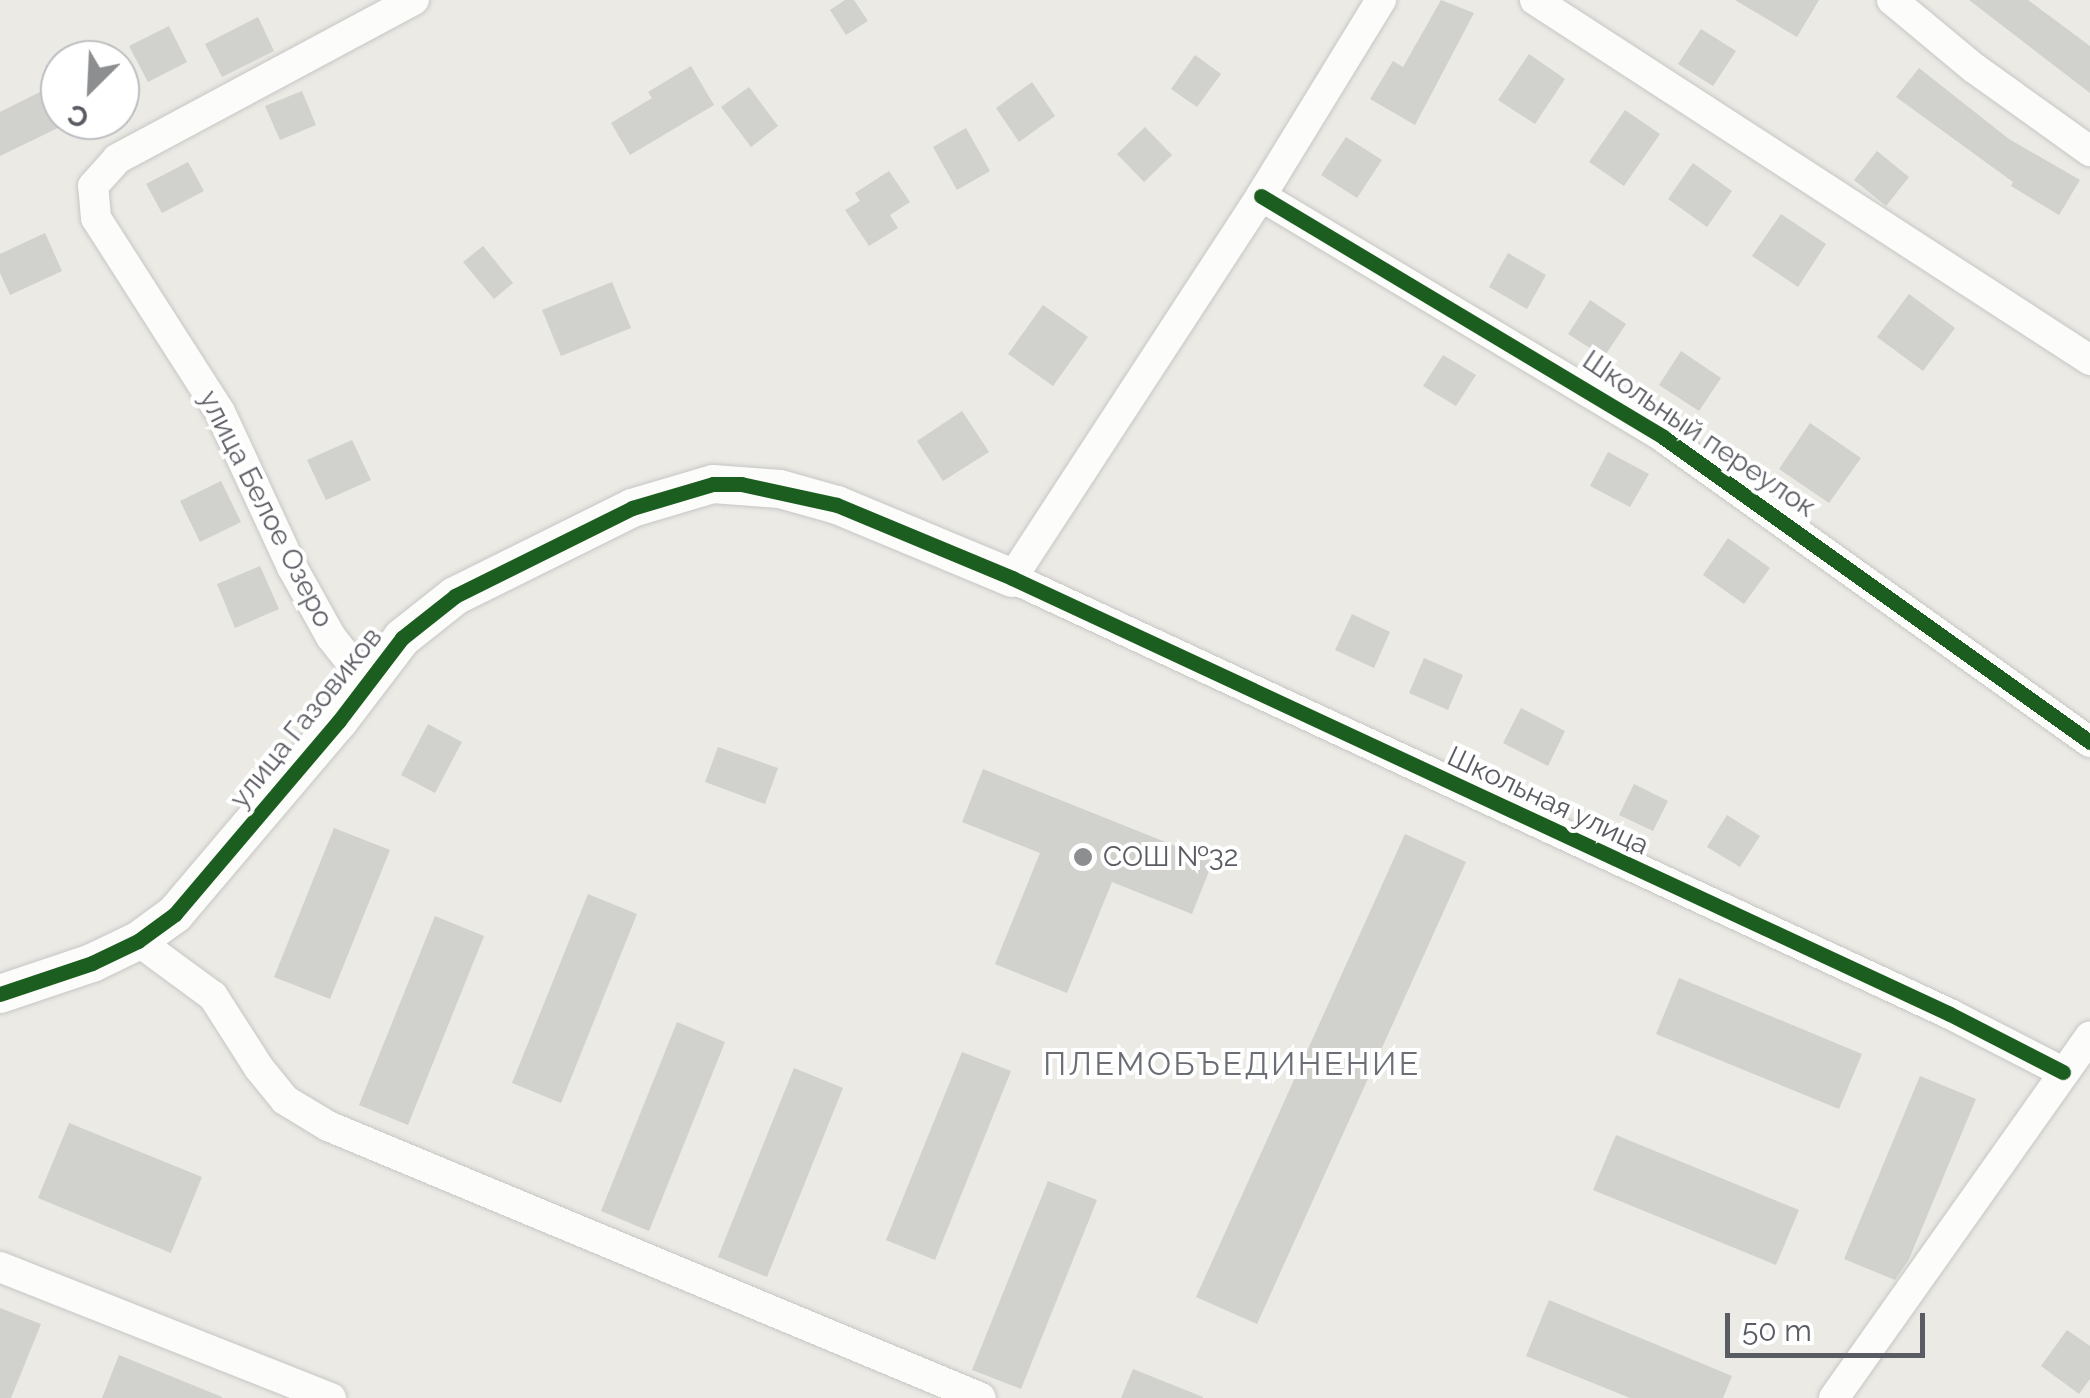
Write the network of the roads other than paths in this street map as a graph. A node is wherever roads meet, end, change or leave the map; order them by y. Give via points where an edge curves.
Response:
1 (414, 0) edge
2 (1380, 0) edge
3 (1534, 0) edge
4 (1892, 0) edge
5 (2090, 151) edge
6 (1262, 196) junction
7 (2090, 360) edge
8 (1012, 578) junction
9 (368, 684) junction
10 (2090, 742) edge
11 (138, 941) junction
12 (0, 994) edge
13 (2090, 1036) edge
14 (2062, 1072) junction
15 (0, 1267) edge
16 (331, 1398) edge
17 (981, 1398) edge
18 (1834, 1398) edge

1 - 9 street, улица Белое Озеро via 117,159 94,186 96,218 220,412 292,567 331,638
2 - 6 street
3 - 7 street
4 - 5 street
6 - 8 street
6 - 10 street, Школьный переулок via 1663,436
8 - 9 street, улица Газовиков via 837,506 780,489 712,484 632,508 455,596 402,638
8 - 14 street, Школьная улица
9 - 11 street, улица Газовиков via 175,914
11 - 12 street, улица Газовиков
11 - 17 street via 213,996 285,1100 328,1126
13 - 14 street
14 - 18 street
15 - 16 street

